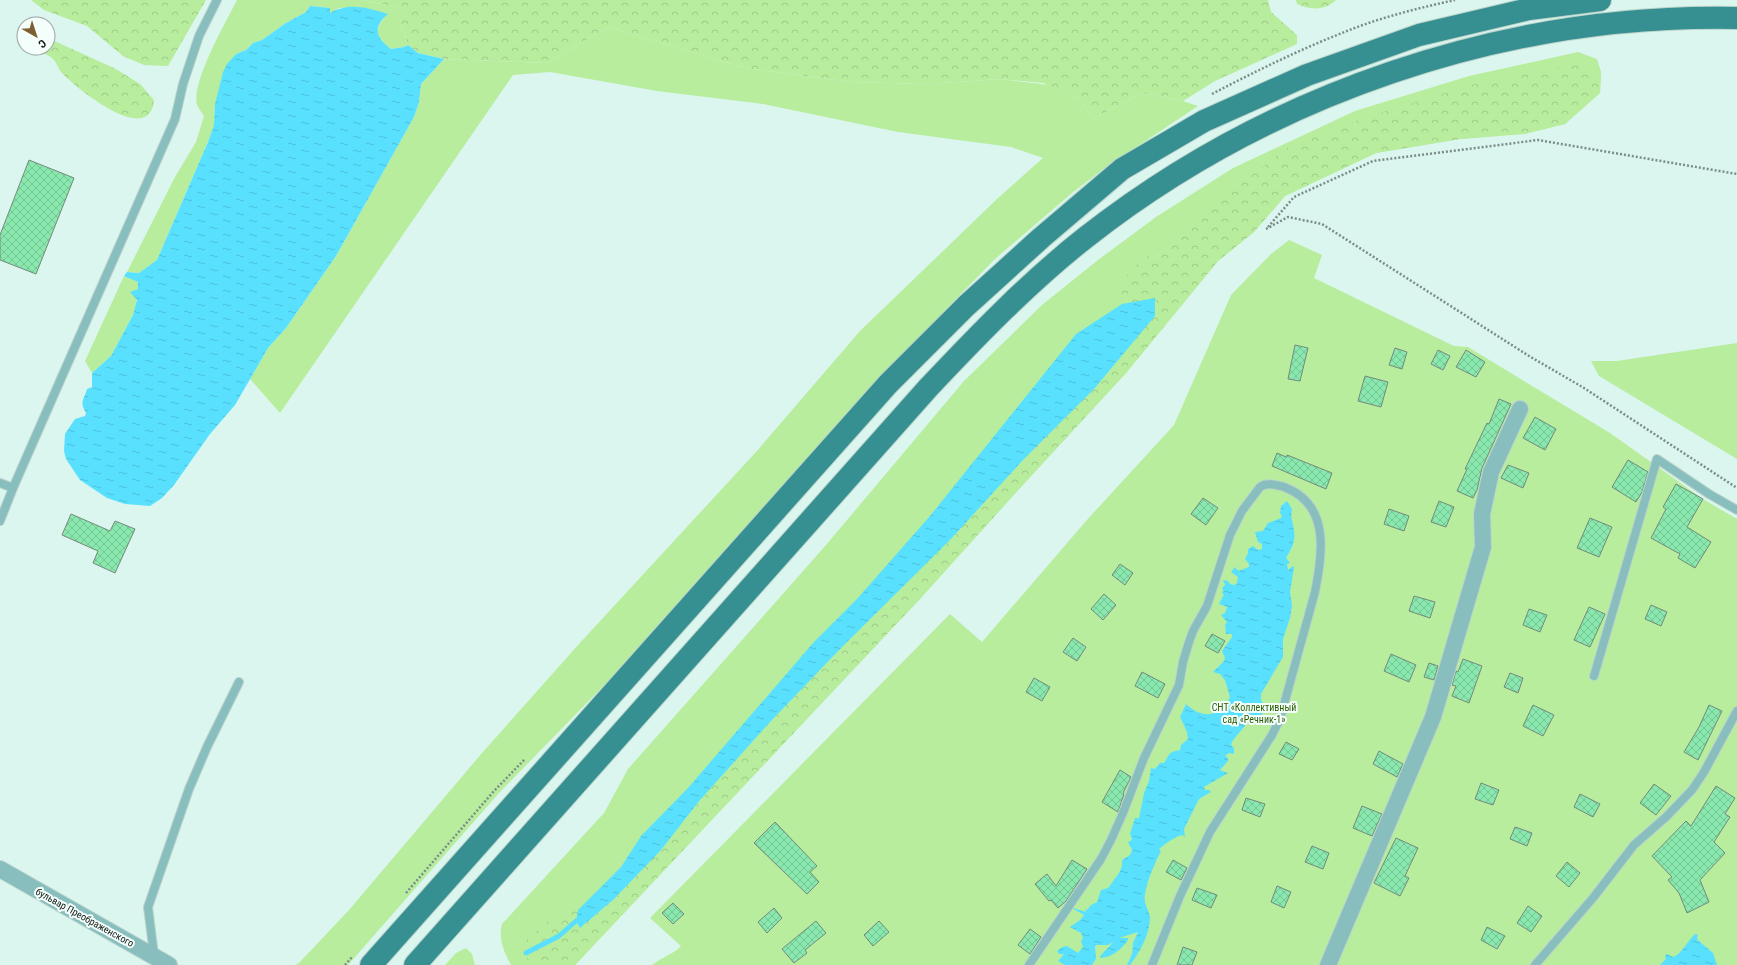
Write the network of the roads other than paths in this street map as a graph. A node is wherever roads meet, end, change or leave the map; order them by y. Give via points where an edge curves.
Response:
1 (218, 0) edge
2 (1600, 0) edge
3 (1737, 18) edge
4 (1520, 409) dead end
5 (0, 483) edge
6 (13, 488) junction
7 (1737, 510) edge
8 (0, 521) edge
9 (1594, 676) dead end
10 (239, 682) dead end
11 (1737, 711) edge
12 (0, 869) edge
13 (154, 955) junction
14 (169, 965) edge
15 (371, 965) edge
16 (415, 965) edge
17 (1029, 965) edge
18 (1152, 965) edge
19 (1328, 965) edge
20 (1535, 965) edge

1 - 6 lane via 199,36 175,119
2 - 15 main road via 1529,9 1412,38 1307,75 1204,121 1122,169 972,300 888,384
3 - 16 main road via 1655,20 1590,26 1509,40 1446,55 1381,76 1314,102 1191,165 1137,200 1079,243 979,333
4 - 19 street via 1491,472 1482,514 1483,547 1433,717
5 - 6 lane
6 - 8 lane
7 - 9 lane via 1657,459
10 - 13 lane via 189,789 148,907
11 - 20 lane via 1692,790 1666,818 1634,845 1593,898
12 - 13 street, бульвар Преображенского
13 - 14 street, бульвар Преображенского
17 - 18 lane via 1100,859 1114,833 1144,758 1179,685 1189,642 1207,606 1234,526 1242,511 1263,485 1276,485 1299,495 1315,514 1321,540 1315,592 1280,719 1210,832

